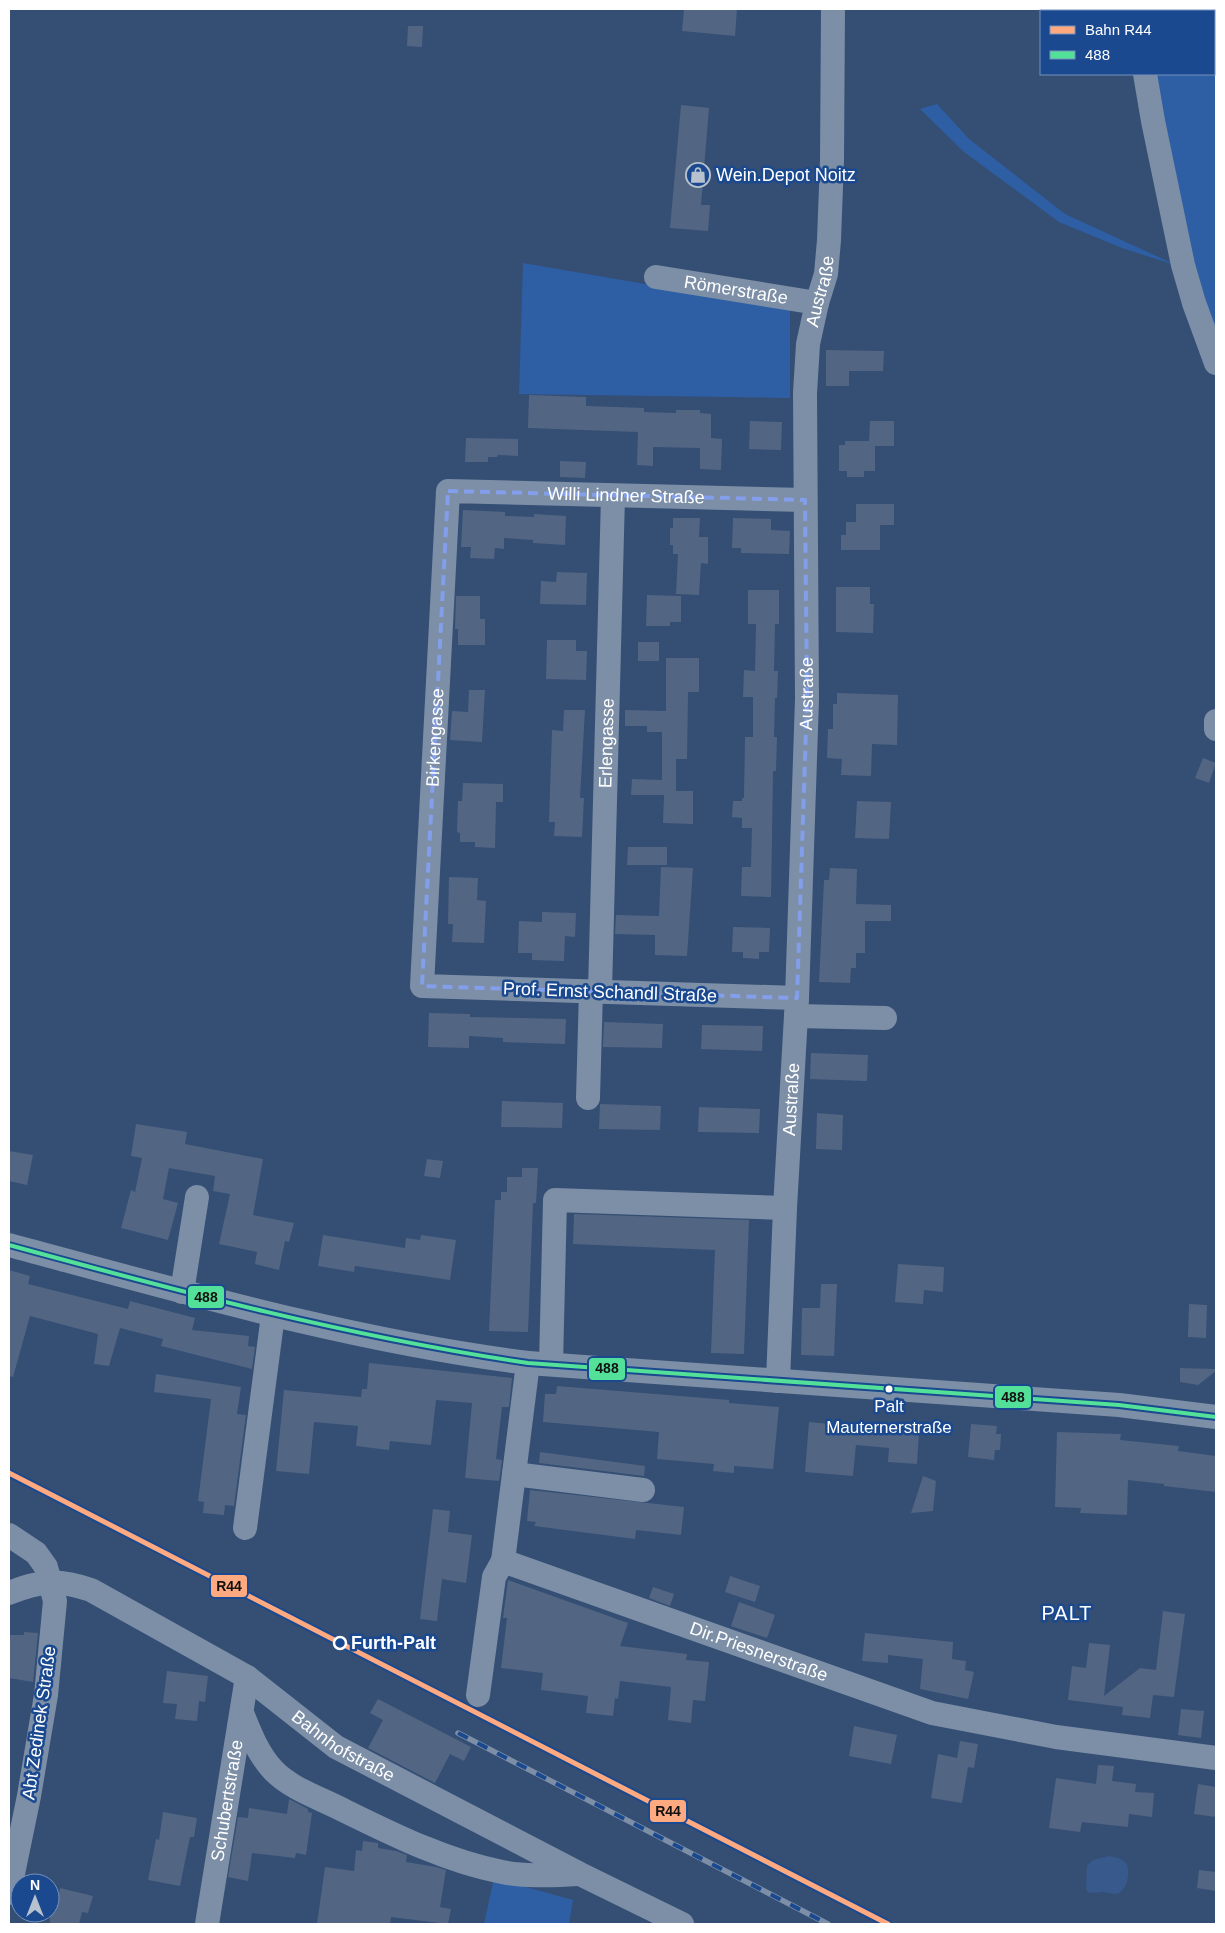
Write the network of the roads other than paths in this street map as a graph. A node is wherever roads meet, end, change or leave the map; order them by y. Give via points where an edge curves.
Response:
1 (833, 9) edge
2 (1146, 75) edge
3 (656, 277) dead end
4 (817, 303) junction
5 (1216, 363) edge
6 (448, 491) joint
7 (613, 496) junction
8 (805, 500) junction
9 (1216, 721) edge
10 (1216, 729) edge
11 (422, 986) joint
12 (595, 991) junction
13 (796, 1007) junction
14 (884, 1018) dead end
15 (588, 1098) dead end
16 (197, 1197) dead end
17 (785, 1208) junction
18 (9, 1245) edge
19 (182, 1292) junction
20 (273, 1315) junction
21 (540, 1363) junction
22 (778, 1381) junction
23 (1216, 1417) edge
24 (514, 1474) junction
25 (643, 1490) dead end
26 (245, 1528) dead end
27 (9, 1535) edge
28 (503, 1561) junction
29 (51, 1581) junction
30 (9, 1593) edge
31 (247, 1677) junction
32 (478, 1695) dead end
33 (242, 1713) junction
34 (1216, 1758) edge
35 (580, 1874) junction
36 (9, 1893) edge
37 (206, 1924) edge
38 (682, 1924) edge

1 - 4 street, Austraße via 829,240 826,274
2 - 5 street via 1183,265
3 - 4 street, Römerstraße
4 - 8 street, Austraße via 808,344 805,393
6 - 7 street, Willi Lindner Straße
6 - 11 street, Birkengasse
7 - 8 street, Willi Lindner Straße
7 - 12 street, Erlengasse
8 - 13 street, Austraße via 807,699
9 - 10 street
11 - 12 street, Prof. Ernst Schandl Straße
12 - 13 street, Prof. Ernst Schandl Straße
12 - 15 street, Erlengasse
13 - 14 street, Prof. Ernst Schandl Straße
13 - 17 street, Austraße
16 - 19 street
17 - 21 street via 555,1200
17 - 22 street, Austraße
18 - 19 street
19 - 20 street
20 - 21 street via 423,1348
20 - 26 street
21 - 22 street
21 - 24 street
22 - 23 street via 1100,1404
24 - 25 street
24 - 28 street
27 - 29 street, Abt Zedinek Straße via 36,1553 46,1566
28 - 32 street via 494,1577
28 - 34 street, Dir.Priesnerstraße via 932,1713 1056,1737
29 - 30 street, Bahnhofstraße
29 - 31 street, Bahnhofstraße via 91,1590
29 - 36 street, Abt Zedinek Straße via 55,1601 46,1695
31 - 33 street, Schubertstraße
31 - 35 street, Bahnhofstraße via 336,1747
33 - 35 street via 256,1746 274,1770 293,1785 402,1839 448,1857 502,1872
33 - 37 street, Schubertstraße
35 - 38 street, Bahnhofstraße

